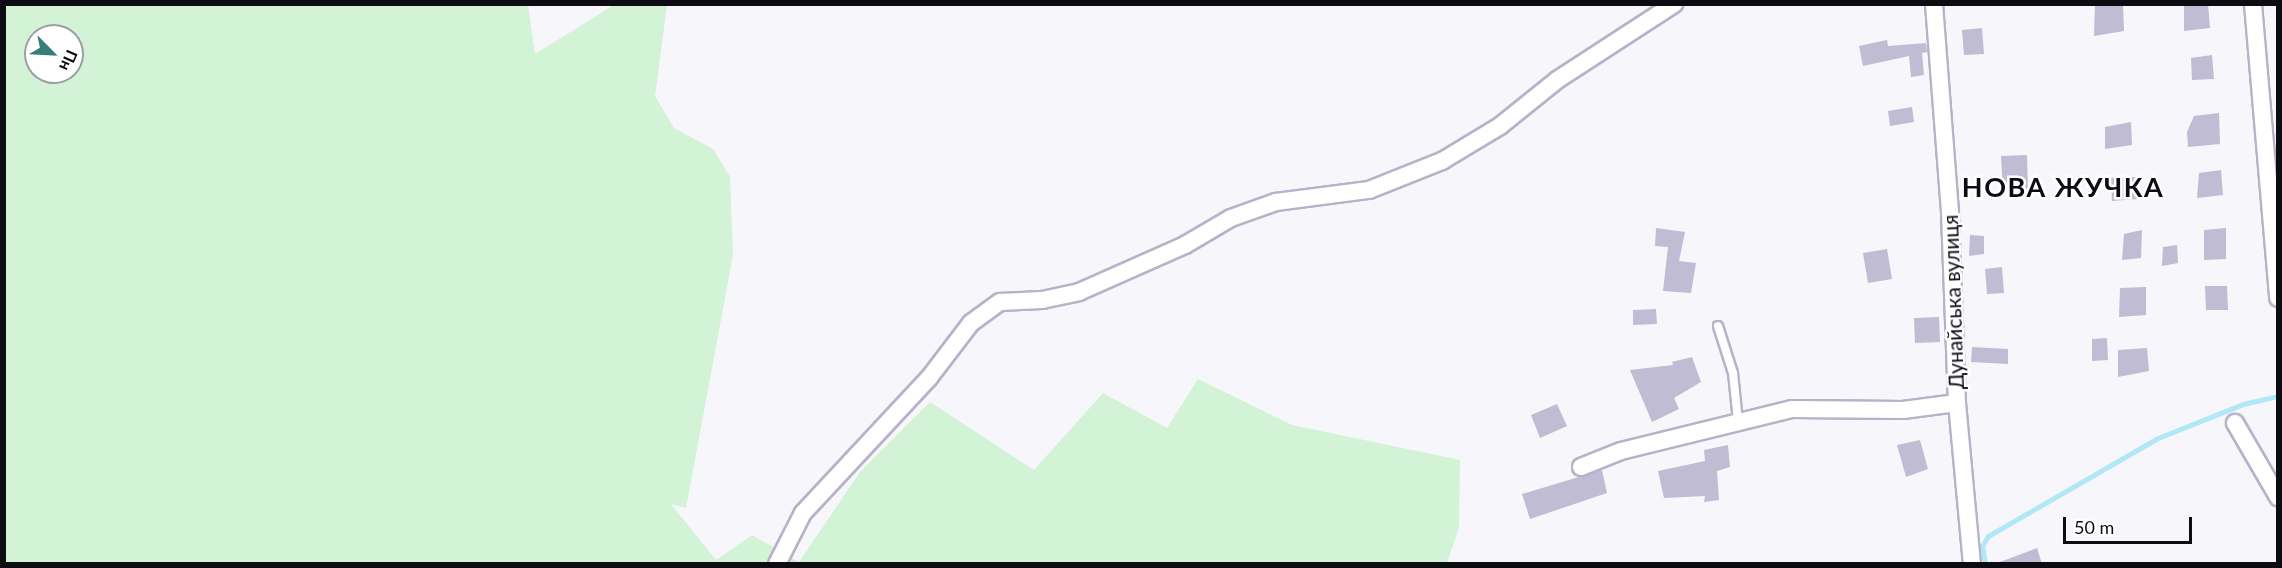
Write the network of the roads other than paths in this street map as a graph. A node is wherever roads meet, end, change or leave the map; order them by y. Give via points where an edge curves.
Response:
1 (1674, 4) edge
2 (1934, 4) edge
3 (2253, 4) edge
4 (2277, 298) edge
5 (1718, 326) dead end
6 (1957, 403) junction
7 (1738, 421) junction
8 (2235, 423) dead end
9 (1581, 467) dead end
10 (2277, 497) edge
11 (777, 564) edge
12 (1972, 564) edge

1 - 11 street via 1557,80 1500,126 1442,161 1369,190 1276,202 1231,218 1185,245 1079,292 1042,300 1000,302 971,323 928,378 803,513
2 - 6 street, Дунайська вулиця via 1950,213
3 - 4 street
5 - 7 lane via 1733,373
6 - 7 street via 1903,410 1792,409
6 - 12 street, Дунайська вулиця
7 - 9 street via 1621,451
8 - 10 street

